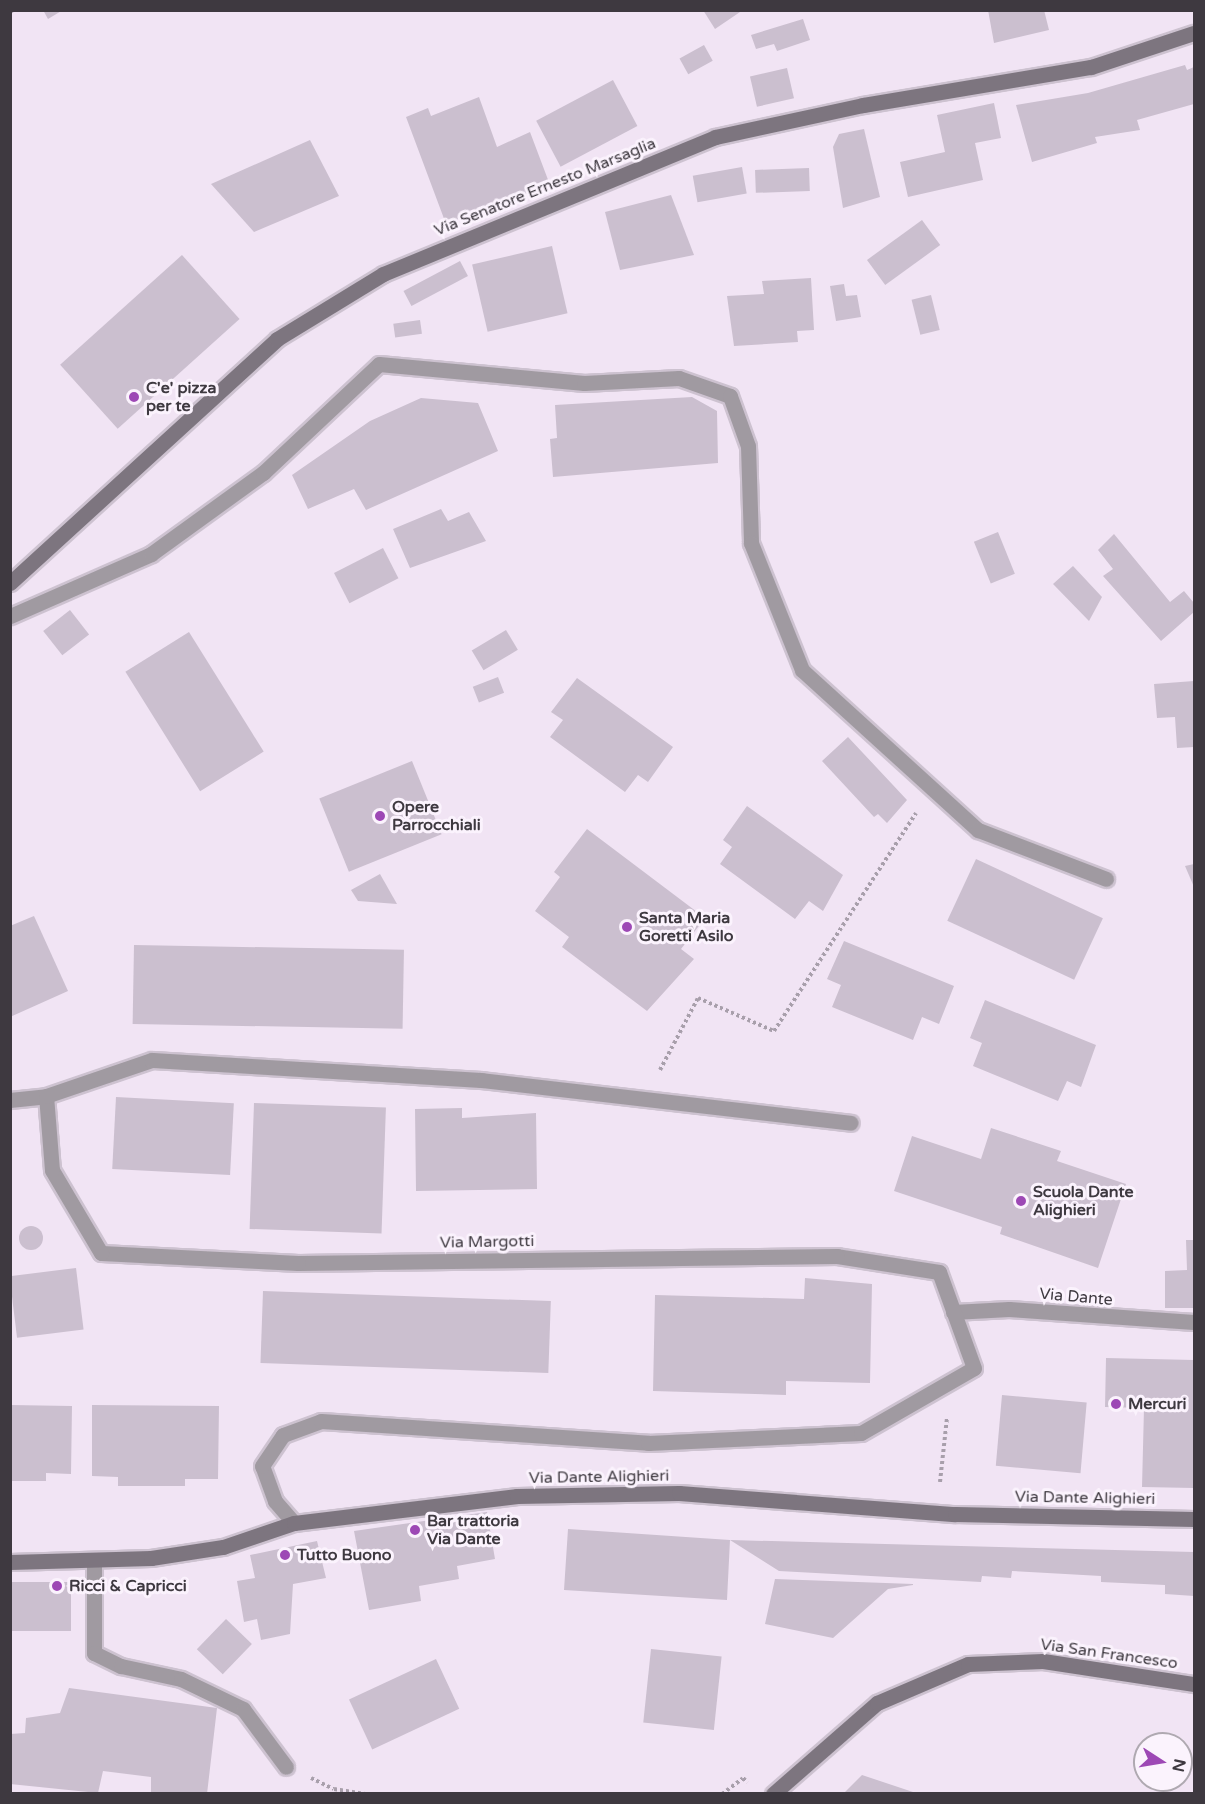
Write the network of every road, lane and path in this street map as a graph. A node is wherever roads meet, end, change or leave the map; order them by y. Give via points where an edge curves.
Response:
1 (1194, 33) edge
2 (10, 583) edge
3 (10, 616) edge
4 (933, 788) junction
5 (1106, 879) dead end
6 (46, 1096) junction
7 (10, 1100) edge
8 (650, 1100) junction
9 (850, 1123) dead end
10 (953, 1312) junction
11 (1194, 1322) edge
12 (952, 1381) junction
13 (939, 1513) junction
14 (1194, 1519) edge
15 (294, 1523) junction
16 (10, 1562) edge
17 (94, 1563) junction
18 (1194, 1684) edge
19 (286, 1767) joint
20 (750, 1786) dead end
21 (367, 1794) edge
22 (516, 1794) edge
23 (545, 1794) edge
24 (722, 1794) edge
25 (773, 1794) edge

1 - 2 street, Via Senatore Ernesto Marsaglia via 1092,67 863,105 715,137 383,274 277,339
3 - 4 street via 151,554 263,473 379,364 584,383 679,378 730,396 748,446 751,543 802,670
4 - 5 street via 978,830
4 - 8 path via 774,1031 698,998
6 - 7 street
6 - 8 street via 152,1060 481,1080
6 - 10 street, Via Margotti via 52,1170 101,1253 298,1263 837,1256 939,1272
8 - 9 street
10 - 11 street, Via Dante via 1009,1309
10 - 12 street, Via Margotti via 974,1368
12 - 13 path
12 - 15 street, Via Margotti via 861,1433 648,1443 321,1422 283,1435 262,1466 275,1501
13 - 14 street, Via Dante Alighieri
13 - 15 street, Via Dante Alighieri via 679,1493 540,1496
15 - 17 street, Via Dante Alighieri via 222,1547
16 - 17 street, Via Dante Alighieri
17 - 19 street via 94,1653 121,1666 181,1679 243,1708
18 - 25 street, Via San Francesco via 1043,1661 968,1664 877,1704
19 - 21 path via 334,1789
20 - 24 path via 744,1778
22 - 23 path

